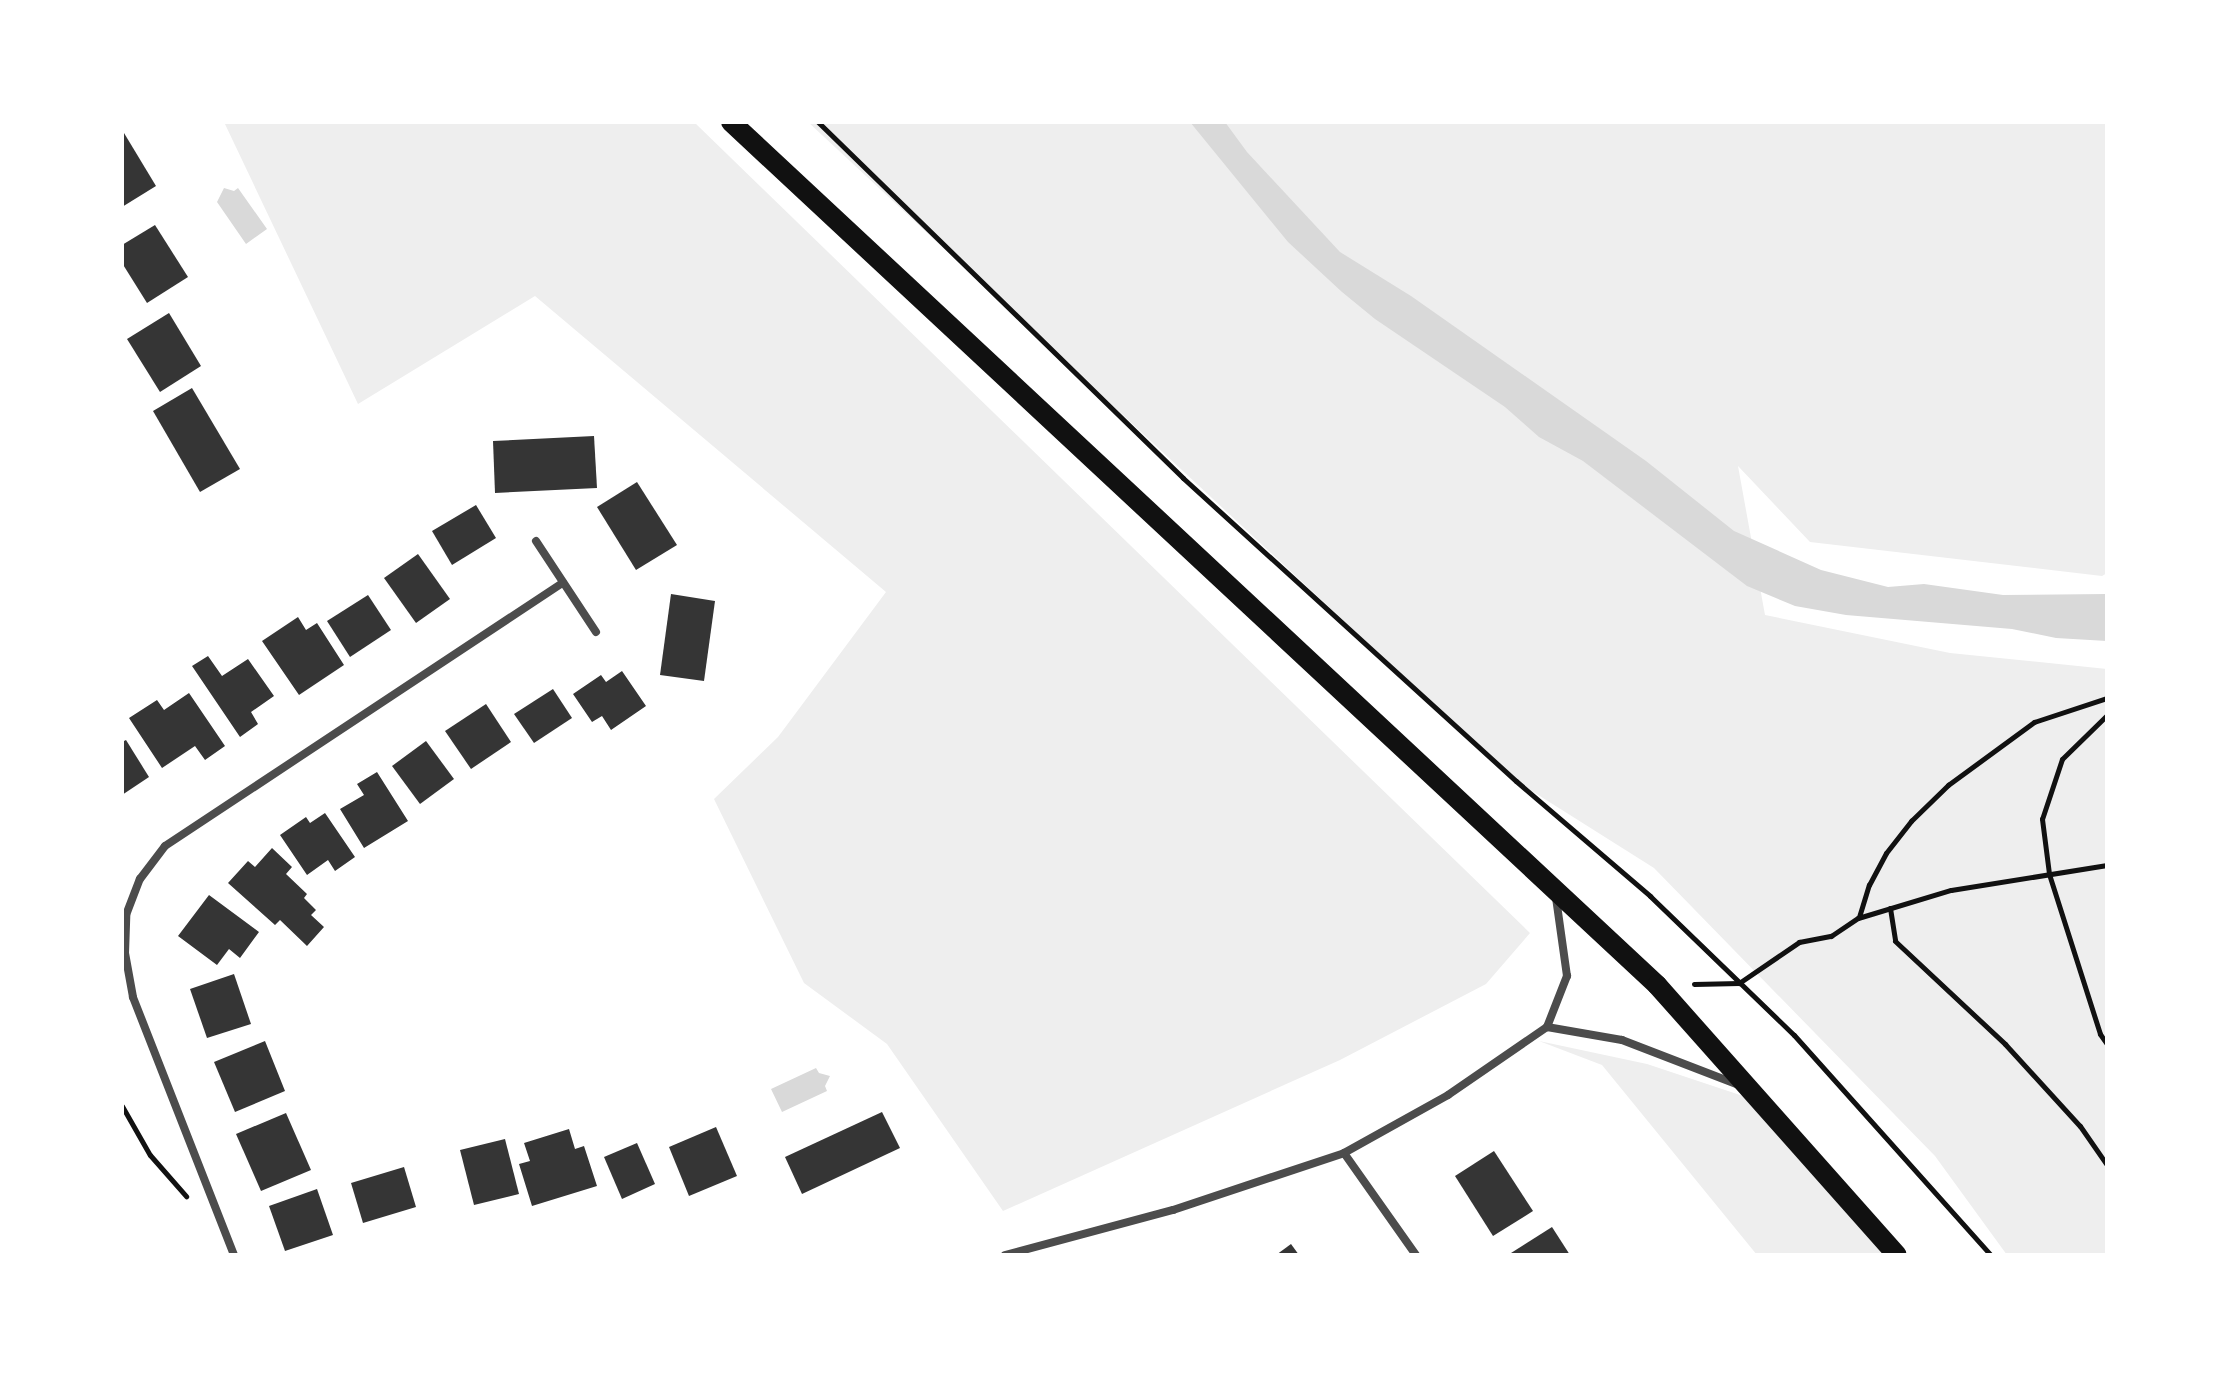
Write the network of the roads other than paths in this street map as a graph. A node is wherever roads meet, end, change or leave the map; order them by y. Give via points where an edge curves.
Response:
1 (731, 122) edge
2 (536, 541) dead end
3 (563, 583) junction
4 (596, 632) dead end
5 (1555, 891) junction
6 (1547, 1027) junction
7 (1755, 1092) junction
8 (1344, 1153) junction
9 (234, 1255) edge
10 (1005, 1255) edge
11 (1416, 1255) edge
12 (1897, 1255) edge

1 - 5 main road
2 - 3 street
3 - 4 street
3 - 9 street via 165,846 140,879 126,915 125,953 133,997
5 - 6 street via 1567,976
5 - 7 main road via 1657,985
6 - 7 street via 1622,1040
6 - 8 street via 1448,1095
7 - 12 main road
8 - 10 street via 1173,1210
8 - 11 street

